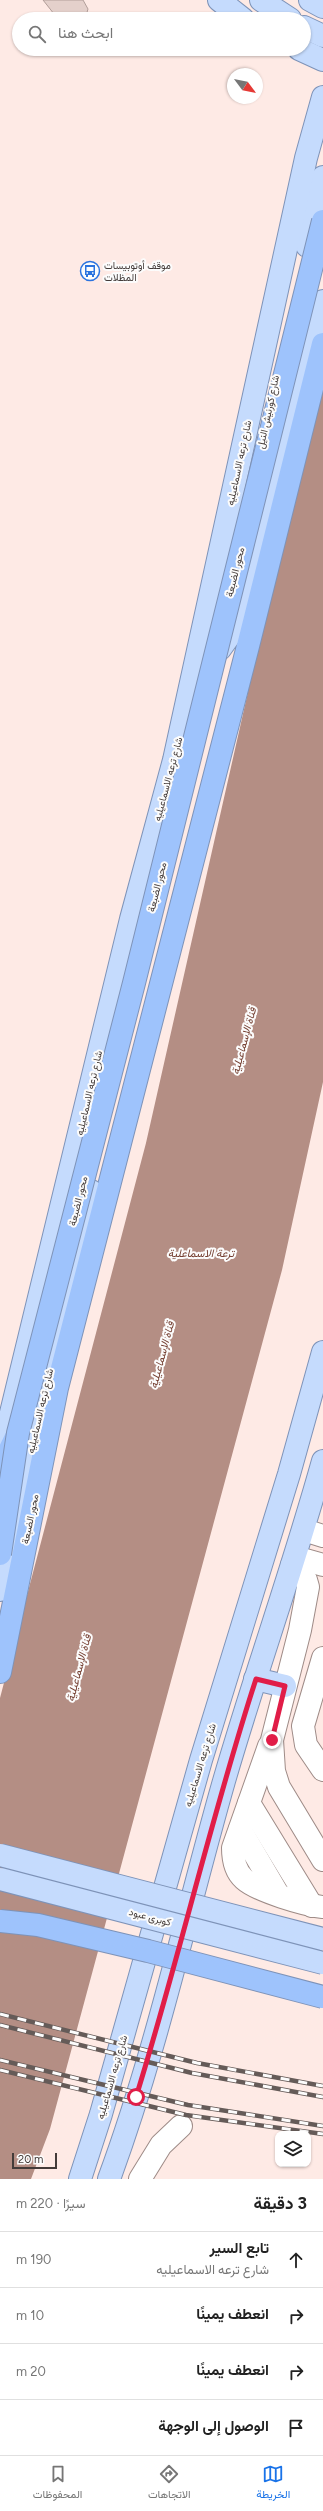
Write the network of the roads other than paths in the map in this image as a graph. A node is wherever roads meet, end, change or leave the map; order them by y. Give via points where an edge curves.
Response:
1 (219, 0) edge
2 (261, 0) edge
3 (310, 0) edge
4 (323, 7) edge
5 (234, 12) edge
6 (279, 12) edge
7 (311, 30) edge
8 (323, 36) edge
9 (311, 54) edge
10 (323, 60) edge
11 (323, 97) edge
12 (315, 160) edge
13 (323, 177) edge
14 (323, 221) edge
15 (323, 300) edge
16 (323, 344) edge
17 (220, 649) junction
18 (323, 1352) edge
19 (18, 1433) junction
20 (0, 1458) edge
21 (0, 1470) edge
22 (321, 1474) edge
23 (314, 1533) edge
24 (0, 1554) edge
25 (294, 1561) junction
26 (323, 1565) edge
27 (0, 1590) edge
28 (323, 1658) edge
29 (0, 1672) edge
30 (256, 1679) junction
31 (285, 1686) junction
32 (272, 1740) junction
33 (323, 1770) edge
34 (249, 1803) junction
35 (0, 1855) edge
36 (323, 1860) edge
37 (0, 1879) edge
38 (317, 1906) edge
39 (0, 1921) edge
40 (323, 1939) edge
41 (323, 1963) edge
42 (323, 1997) edge
43 (181, 2126) dead end
44 (80, 2179) edge
45 (109, 2179) edge
46 (140, 2179) edge

1 - 5 main road
2 - 6 main road
3 - 4 main road
7 - 8 main road
9 - 10 main road
11 - 12 main road, شارع ترعه الاسماعيليه
12 - 20 main road, شارع ترعه الاسماعيليه via 174,760 131,919
13 - 17 main road, شارع كورنيش النيل via 268,408
14 - 19 highway, محور الضبعة, bridge via 132,990
15 - 17 main road via 243,610 233,631
16 - 29 highway, محور الضبعة via 57,1388
17 - 27 main road, شارع ترعه الاسماعيليه via 123,1051
18 - 44 main road, شارع ترعه الاسماعيليه via 285,1489 201,1760 106,2098
19 - 21 highway
19 - 24 highway, محور الضبعة, bridge
22 - 23 main road
23 - 25 main road
25 - 26 lane
25 - 30 main road
25 - 31 lane via 308,1587
28 - 33 lane via 303,1726 306,1745
30 - 31 main road
30 - 45 main road via 210,1832 158,2027
31 - 32 lane
32 - 34 lane
32 - 36 lane via 274,1771 279,1787
34 - 38 lane
34 - 38 lane via 240,1829 278,1894
35 - 40 main road, bridge
37 - 41 main road, كوبرى عبود, bridge
39 - 42 highway, bridge via 38,1925
43 - 46 lane via 161,2145

